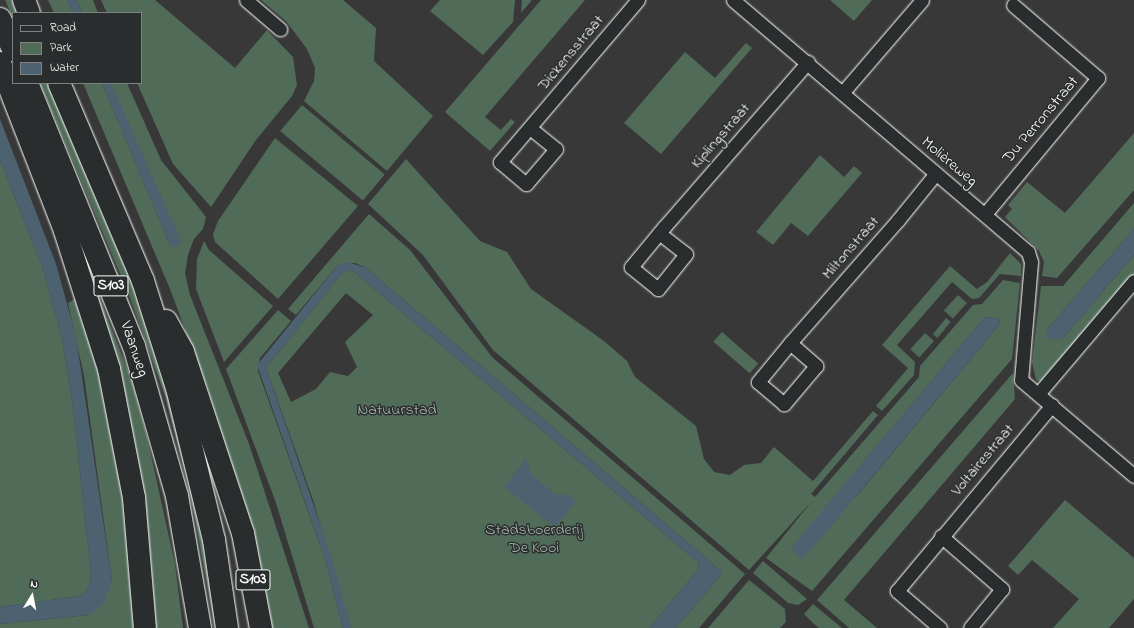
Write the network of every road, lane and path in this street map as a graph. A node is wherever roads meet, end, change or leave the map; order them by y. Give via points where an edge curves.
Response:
1 (24, 0) edge
2 (246, 0) edge
3 (638, 0) edge
4 (733, 0) edge
5 (922, 0) edge
6 (1013, 5) dead end
7 (29, 12) edge
8 (0, 19) edge
9 (280, 29) dead end
10 (12, 48) edge
11 (808, 62) junction
12 (0, 63) edge
13 (26, 84) edge
14 (59, 84) edge
15 (843, 92) junction
16 (530, 128) dead end
17 (936, 173) junction
18 (984, 214) junction
19 (659, 233) dead end
20 (143, 281) junction
21 (1134, 281) edge
22 (790, 343) junction
23 (1038, 394) junction
24 (1052, 405) junction
25 (210, 434) junction
26 (1134, 476) edge
27 (941, 536) junction
28 (144, 628) edge
29 (200, 628) edge
30 (227, 628) edge
31 (250, 628) edge
32 (261, 628) edge
33 (940, 628) edge
34 (970, 628) edge

1 - 7 highway
2 - 9 street
3 - 16 street, Dickensstraat
4 - 11 street, Molièreweg
5 - 15 street
6 - 18 street, Du Perronstraat via 1098,78
8 - 10 highway
11 - 15 street, Molièreweg
11 - 19 street, Kiplingstraat
12 - 28 highway, S103 via 65,231 109,368 134,498
13 - 29 highway, Vaanweg / S103 via 134,346 177,496
14 - 20 highway, S103
15 - 17 street, Molièreweg
17 - 18 street, Molièreweg
17 - 22 street, Miltonstraat
18 - 23 street, Molièreweg via 1028,252 1032,262 1021,380
20 - 25 highway, S103 via 183,352
20 - 30 highway, S103 via 200,470
21 - 23 street
22 - 22 street, Miltonstraat via 816,366 784,404 758,382
23 - 24 street, Molièreweg
24 - 26 street, Molièreweg
24 - 27 street, Voltairestraat
25 - 31 highway, S103
25 - 32 highway, S103 via 243,533
27 - 33 street, Voltairestraat via 897,591
27 - 34 street via 1002,589

